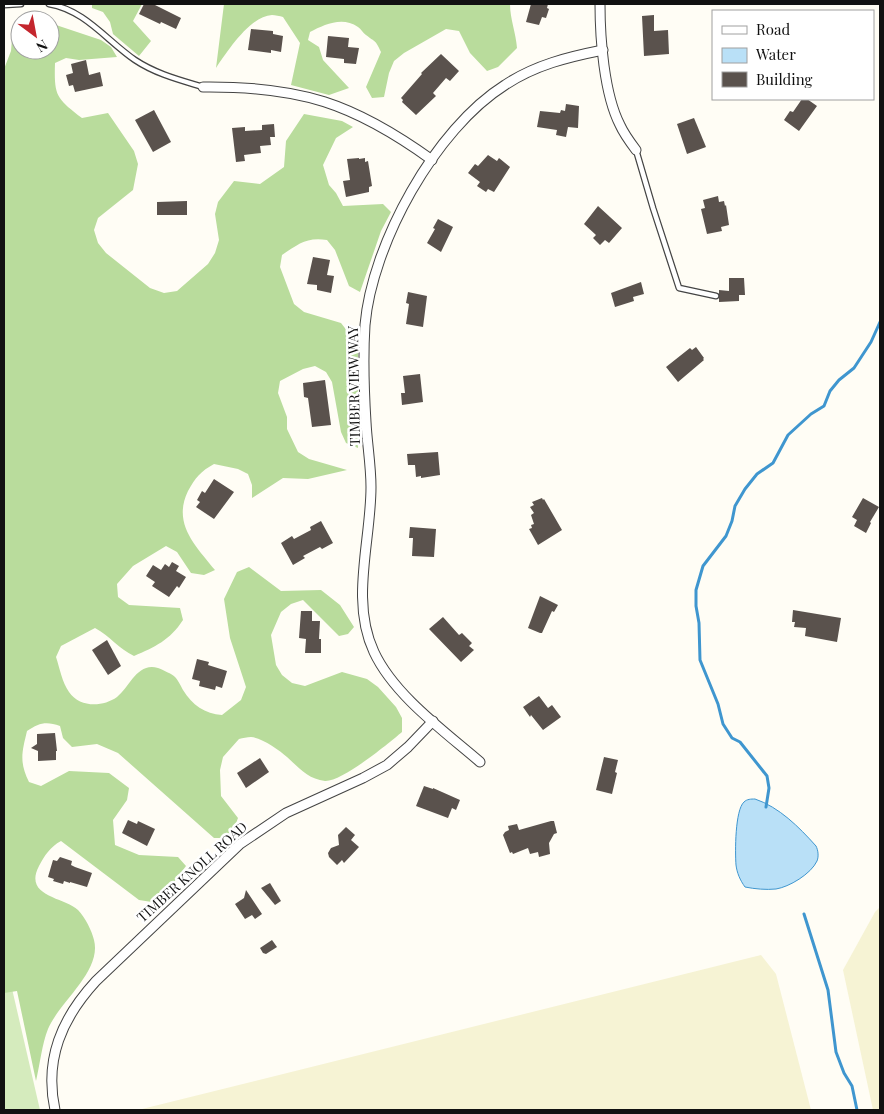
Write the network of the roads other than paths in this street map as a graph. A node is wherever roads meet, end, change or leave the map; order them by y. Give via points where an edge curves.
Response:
1 (21, 4) edge
2 (49, 4) edge
3 (600, 4) edge
4 (4, 5) edge
5 (603, 50) junction
6 (204, 87) joint
7 (636, 150) joint
8 (432, 160) junction
9 (716, 296) dead end
10 (433, 721) junction
11 (480, 762) dead end
12 (55, 1110) edge

1 - 4 lane
2 - 6 lane via 80,16 131,58
3 - 5 street
5 - 7 street via 615,112 622,130
5 - 8 street, TIMBER VIEW WAY via 551,62 503,86 468,115
6 - 8 street via 263,88 336,104 389,130
7 - 9 lane via 679,288
8 - 10 street, TIMBER VIEW WAY via 390,232 376,270 368,307 364,381 371,486 363,595 366,629 379,661 398,688
10 - 11 street, TIMBER VIEW WAY
10 - 12 street, TIMBER KNOLL ROAD via 387,765 306,802 240,844 96,981 75,1005 59,1039 52,1075

